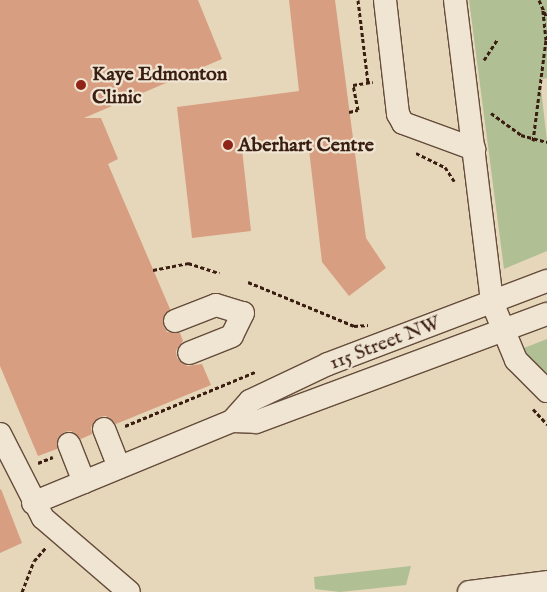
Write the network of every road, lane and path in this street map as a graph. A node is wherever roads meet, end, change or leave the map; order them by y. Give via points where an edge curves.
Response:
1 (358, 0) edge
2 (385, 0) edge
3 (454, 0) edge
4 (539, 0) edge
5 (543, 10) junction
6 (547, 18) edge
7 (368, 83) junction
8 (378, 90) dead end
9 (466, 90) junction
10 (349, 112) dead end
11 (533, 141) junction
12 (547, 142) edge
13 (474, 149) junction
14 (410, 150) dead end
15 (455, 189) dead end
16 (153, 270) dead end
17 (218, 273) dead end
18 (547, 281) edge
19 (248, 282) dead end
20 (492, 302) junction
21 (547, 314) edge
22 (175, 321) dead end
23 (378, 324) dead end
24 (504, 331) junction
25 (189, 353) dead end
26 (263, 369) dead end
27 (547, 391) edge
28 (232, 421) junction
29 (110, 430) joint
30 (0, 434) edge
31 (61, 450) joint
32 (29, 467) dead end
33 (119, 467) junction
34 (84, 482) junction
35 (33, 503) junction
36 (57, 534) junction
37 (547, 582) edge
38 (22, 592) edge
39 (129, 592) edge
40 (469, 592) edge

1 - 7 path
2 - 13 street via 398,114 403,123
3 - 9 street
4 - 5 path
5 - 6 path
5 - 11 path via 546,40
7 - 8 path via 376,81
7 - 10 path via 354,86 358,110
9 - 11 path via 503,124
9 - 13 street
11 - 12 path
13 - 20 street
14 - 15 path via 445,167
16 - 17 path via 188,263
18 - 20 street, 115 Street NW
19 - 23 path via 354,326
20 - 24 street
20 - 28 street, 115 Street NW via 328,364 250,401
21 - 24 street, 115 Street NW
22 - 25 street via 216,305 243,313 232,336
24 - 27 street via 516,360
24 - 28 street, 115 Street NW via 256,422
26 - 29 path
28 - 33 street, 115 Street NW
29 - 33 street
30 - 35 street
31 - 32 path
31 - 34 street
33 - 34 street, 115 Street NW
34 - 35 street, 115 Street NW
35 - 36 street
36 - 38 path via 34,561
36 - 39 street
37 - 40 street

